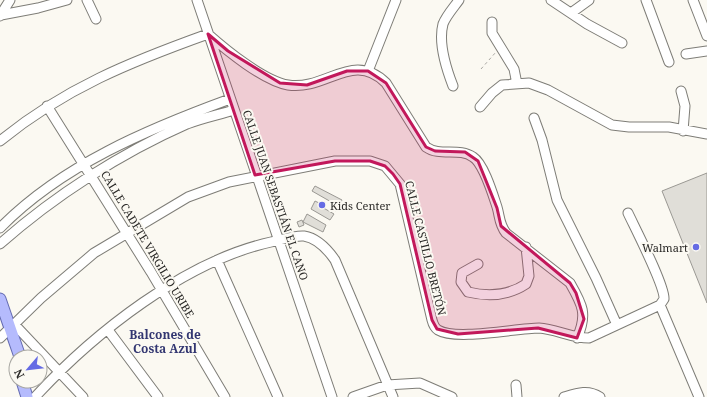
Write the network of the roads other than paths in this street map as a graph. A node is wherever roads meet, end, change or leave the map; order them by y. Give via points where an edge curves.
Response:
1 (10, 0) edge
2 (67, 0) edge
3 (87, 0) edge
4 (197, 0) edge
5 (396, 0) edge
6 (459, 0) edge
7 (551, 0) edge
8 (589, 0) edge
9 (646, 0) edge
10 (693, 0) edge
11 (571, 13) junction
12 (0, 16) edge
13 (96, 19) dead end
14 (492, 22) dead end
15 (208, 34) junction
16 (707, 36) edge
17 (622, 43) dead end
18 (707, 51) edge
19 (686, 54) dead end
20 (669, 62) dead end
21 (368, 71) junction
22 (517, 84) junction
23 (453, 86) dead end
24 (681, 91) dead end
25 (230, 99) junction
26 (47, 106) junction
27 (480, 107) dead end
28 (234, 110) junction
29 (534, 118) dead end
30 (683, 131) junction
31 (707, 134) edge
32 (0, 141) edge
33 (85, 165) junction
34 (256, 175) junction
35 (92, 176) junction
36 (628, 213) dead end
37 (0, 228) edge
38 (126, 233) junction
39 (279, 240) junction
40 (0, 244) edge
41 (526, 247) junction
42 (217, 260) junction
43 (478, 264) dead end
44 (162, 290) junction
45 (0, 299) edge
46 (660, 304) junction
47 (0, 318) edge
48 (617, 325) junction
49 (108, 330) junction
50 (7, 331) edge
51 (577, 338) junction
52 (12, 349) edge
53 (16, 349) edge
54 (58, 372) junction
55 (387, 384) junction
56 (516, 385) dead end
57 (34, 397) edge
58 (83, 397) edge
59 (158, 397) edge
60 (225, 397) edge
61 (278, 397) edge
62 (332, 397) edge
63 (353, 397) edge
64 (393, 397) edge
65 (452, 397) edge
66 (517, 397) edge
67 (564, 397) edge
68 (600, 397) edge
69 (699, 397) edge

1 - 12 street
2 - 12 street
3 - 13 street
4 - 15 street, CALLE JUAN SEBASTIÁN EL CANO
5 - 21 street
6 - 23 street via 444,23 442,38 447,69
7 - 11 street
8 - 11 street
9 - 20 street
10 - 16 street
11 - 17 street
14 - 22 street via 492,33 514,69
15 - 21 street via 228,52 280,84 312,84 347,71
15 - 25 street, CALLE JUAN SEBASTIÁN EL CANO
15 - 26 street via 144,56
18 - 19 street
21 - 41 street via 386,83 426,147 435,152 465,152 478,161 497,208 501,226 506,233
22 - 27 street via 502,85
22 - 30 street via 529,83 548,90 612,125 669,127
24 - 30 street via 685,106
25 - 28 street, CALLE JUAN SEBASTIÁN EL CANO
25 - 33 street via 130,139
26 - 32 street
26 - 33 street, CALLE CADETE VIRGILIO URIBE
28 - 34 street, CALLE JUAN SEBASTIÁN EL CANO
28 - 35 street via 188,124 145,145
29 - 48 street via 557,200
30 - 31 street
33 - 35 street, CALLE CADETE VIRGILIO URIBE
33 - 37 street via 50,187
34 - 38 street, CALLE CASTILLO BRETÓN via 188,197
34 - 39 street, CALLE JUAN SEBASTIÁN EL CANO
34 - 51 street, CALLE CASTILLO BRETÓN via 335,161 370,160 385,166 400,184 432,320 437,330 458,334 538,328
35 - 38 street, CALLE CADETE VIRGILIO URIBE
35 - 40 street via 27,221
36 - 46 street via 664,293 664,302
38 - 44 street, CALLE CADETE VIRGILIO URIBE
38 - 50 street, CALLE CASTILLO BRETÓN via 94,253
39 - 42 street
39 - 55 street via 304,236 321,244 335,260
39 - 62 street, CALLE JUAN SEBASTIÁN EL CANO
41 - 43 street via 528,276 526,284 518,290 488,296 468,292 461,282 462,273
41 - 51 street via 570,283 576,293 584,319
42 - 44 street
42 - 61 street
44 - 49 street
44 - 60 street, CALLE CADETE VIRGILIO URIBE
45 - 50 main road
46 - 48 street, CALLE CASTILLO BRETÓN
46 - 69 street
47 - 50 main road
48 - 51 street, CALLE CASTILLO BRETÓN via 589,338
49 - 54 street
49 - 59 street
50 - 52 main road
50 - 53 main road
50 - 54 street
54 - 57 street
54 - 58 street
55 - 63 street
55 - 64 street
55 - 65 street via 420,383
56 - 66 street
67 - 68 street via 582,391

